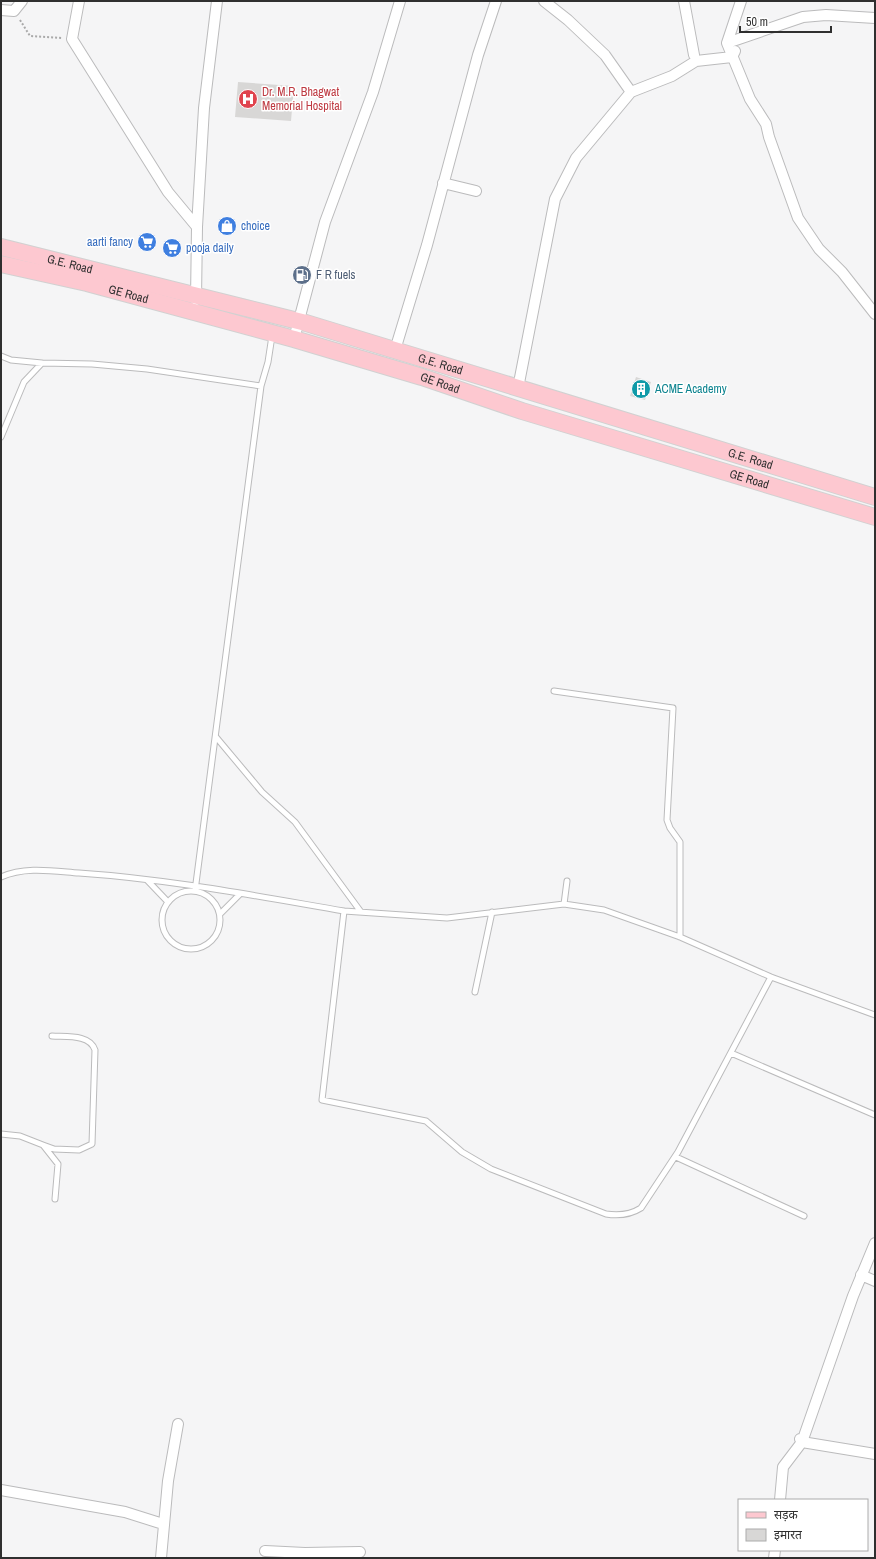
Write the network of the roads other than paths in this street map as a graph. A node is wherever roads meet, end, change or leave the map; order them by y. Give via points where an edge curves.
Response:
1 (22, 1) edge
2 (79, 1) edge
3 (217, 1) edge
4 (400, 1) edge
5 (496, 1) edge
6 (544, 1) edge
7 (684, 1) edge
8 (741, 1) edge
9 (1, 10) edge
10 (875, 18) edge
11 (741, 38) junction
12 (727, 43) junction
13 (694, 55) dead end
14 (733, 56) junction
15 (631, 92) junction
16 (443, 183) junction
17 (476, 191) dead end
18 (196, 228) junction
19 (1, 247) edge
20 (1, 264) edge
21 (196, 295) junction
22 (195, 312) junction
23 (875, 314) edge
24 (300, 321) junction
25 (273, 333) junction
26 (294, 339) junction
27 (395, 350) junction
28 (1, 356) edge
29 (42, 363) junction
30 (261, 386) junction
31 (518, 388) junction
32 (1, 437) edge
33 (875, 497) edge
34 (875, 517) edge
35 (554, 691) dead end
36 (216, 737) junction
37 (1, 876) edge
38 (148, 880) junction
39 (567, 882) dead end
40 (195, 889) junction
41 (240, 894) junction
42 (168, 902) junction
43 (564, 904) junction
44 (344, 911) junction
45 (361, 912) junction
46 (492, 912) junction
47 (220, 914) junction
48 (680, 937) junction
49 (771, 977) junction
50 (475, 992) dead end
51 (875, 1015) edge
52 (52, 1036) dead end
53 (731, 1053) junction
54 (875, 1116) edge
55 (1, 1134) edge
56 (44, 1145) junction
57 (676, 1157) junction
58 (55, 1199) dead end
59 (804, 1216) dead end
60 (875, 1243) edge
61 (861, 1275) junction
62 (875, 1281) edge
63 (178, 1424) dead end
64 (801, 1440) junction
65 (875, 1454) edge
66 (1, 1490) edge
67 (780, 1499) edge
68 (163, 1524) junction
69 (265, 1551) edge
70 (360, 1552) dead end
71 (161, 1558) edge

1 - 9 street via 14,11
2 - 18 street via 72,39 168,192
3 - 18 street via 204,108
4 - 24 street via 373,92 325,222
5 - 16 street via 478,55
6 - 15 street via 605,55
7 - 13 street
8 - 12 street
10 - 11 street via 826,15 803,17
11 - 12 street
11 - 14 street
12 - 14 street
14 - 15 street via 696,61 672,76
14 - 23 street via 750,99 766,124 798,218 819,249 842,272
15 - 31 street via 576,158 554,199
16 - 17 street
16 - 27 street
18 - 21 street
19 - 21 main road, G.E. Road
20 - 22 main road, GE Road via 87,283
21 - 22 street
21 - 24 main road, G.E. Road
22 - 25 main road, GE Road
24 - 26 street
24 - 27 main road, G.E. Road
25 - 26 main road, GE Road
25 - 30 lane
26 - 34 main road, GE Road
27 - 31 main road, G.E. Road
28 - 29 lane via 12,360
29 - 30 lane via 147,369
29 - 32 lane via 24,382
30 - 36 lane
31 - 33 main road, G.E. Road
35 - 48 lane via 672,708 667,820 680,842
36 - 40 lane
36 - 45 lane via 262,792 295,822
37 - 38 lane via 14,871 44,871
38 - 40 lane
38 - 42 lane
39 - 43 lane
40 - 41 lane
40 - 42 lane via 182,892
40 - 47 lane via 210,897
41 - 44 lane
41 - 47 lane
42 - 47 lane via 163,915 163,928 170,940 181,947 191,949 210,942 218,929
43 - 46 lane
43 - 48 lane via 604,910
44 - 45 lane
44 - 57 lane via 322,1100 426,1121 462,1152 491,1169 606,1214 618,1216 642,1208
45 - 46 lane via 447,918
46 - 50 lane
48 - 49 lane
49 - 51 lane
49 - 53 lane
52 - 56 lane via 87,1040 93,1045 92,1144 80,1150 54,1149
53 - 54 lane
53 - 57 lane
55 - 56 lane via 20,1136
56 - 58 lane via 58,1164
57 - 59 lane
60 - 61 street
61 - 62 street
61 - 64 street
63 - 68 street
64 - 65 street
64 - 67 street via 783,1467
66 - 68 street via 125,1512
68 - 71 street
69 - 70 street

